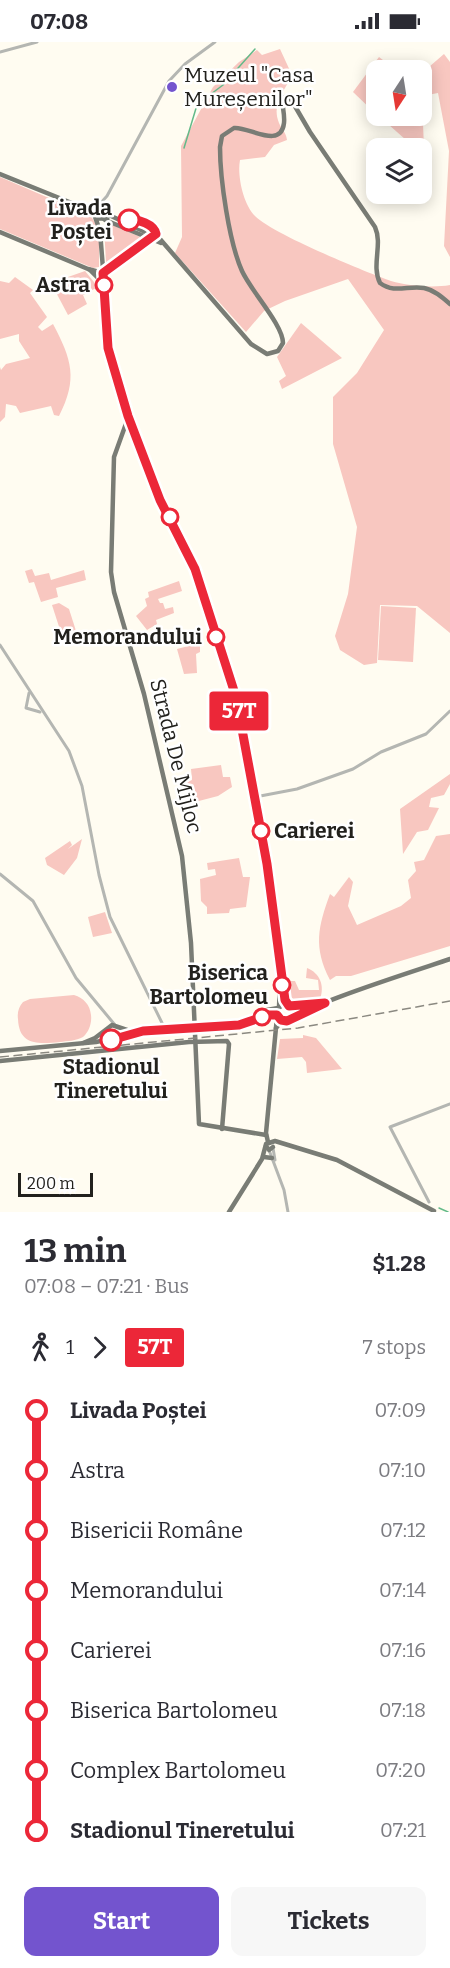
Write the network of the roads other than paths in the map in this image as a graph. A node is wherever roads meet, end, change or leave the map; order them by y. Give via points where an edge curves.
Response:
1 (37, 42) edge
2 (215, 42) edge
3 (0, 52) edge
4 (0, 174) edge
5 (107, 196) junction
6 (96, 208) junction
7 (108, 208) junction
8 (109, 215) junction
9 (96, 218) junction
10 (105, 220) junction
11 (100, 231) junction
12 (0, 232) edge
13 (151, 236) junction
14 (87, 269) junction
15 (103, 273) junction
16 (104, 285) junction
17 (450, 304) edge
18 (128, 416) junction
19 (126, 428) junction
20 (133, 430) junction
21 (0, 645) edge
22 (28, 690) junction
23 (28, 700) junction
24 (34, 700) junction
25 (37, 705) junction
26 (33, 711) junction
27 (450, 711) edge
28 (42, 713) junction
29 (255, 797) junction
30 (0, 874) edge
31 (450, 959) edge
32 (281, 979) junction
33 (325, 1003) junction
34 (288, 1005) junction
35 (278, 1008) junction
36 (277, 1016) junction
37 (291, 1018) junction
38 (110, 1020) junction
39 (253, 1020) junction
40 (285, 1021) junction
41 (117, 1026) junction
42 (195, 1026) junction
43 (208, 1026) junction
44 (107, 1027) junction
45 (180, 1027) junction
46 (276, 1028) junction
47 (165, 1029) junction
48 (143, 1031) junction
49 (196, 1035) junction
50 (114, 1040) junction
51 (196, 1041) junction
52 (83, 1043) junction
53 (0, 1051) edge
54 (0, 1061) edge
55 (450, 1104) edge
56 (222, 1129) junction
57 (266, 1136) junction
58 (270, 1146) junction
59 (263, 1158) junction
60 (273, 1160) junction
61 (427, 1204) junction
62 (434, 1211) edge
63 (229, 1212) edge
64 (288, 1212) edge

1 - 3 street
2 - 5 street via 178,70 152,109
4 - 6 main road via 89,210
5 - 6 street
5 - 7 street
6 - 7 main road
6 - 9 main road
7 - 8 main road
8 - 10 main road
8 - 13 main road
9 - 10 main road
9 - 11 main road
10 - 11 main road
10 - 13 main road
11 - 15 main road
12 - 14 main road
13 - 15 main road
13 - 17 main road via 166,247 251,344 264,353 273,354 282,348 279,327 252,291 233,243 220,142 226,131 237,127 268,136 278,133 284,125 282,100 287,95 375,226 376,273 380,283 393,289 429,289
14 - 15 main road
14 - 16 main road
15 - 16 main road
16 - 18 main road via 108,348
18 - 19 main road, Strada De Mijloc
18 - 20 main road
19 - 20 main road
19 - 42 main road, Strada De Mijloc via 114,457 112,576 179,838
20 - 29 main road via 160,500 195,569 236,697
21 - 22 street
22 - 23 street
22 - 24 street
23 - 24 street
23 - 26 street via 25,706
24 - 25 street
25 - 26 street
25 - 28 street
26 - 28 street
27 - 29 street via 426,734 381,752 353,769 297,789
28 - 47 street via 63,740 74,764 110,917
29 - 32 main road
30 - 38 street via 32,900 73,974
31 - 33 main road
32 - 34 main road
32 - 35 main road
33 - 34 main road
33 - 37 main road
34 - 35 main road
34 - 37 main road via 293,1010
35 - 36 main road
35 - 39 main road
36 - 39 main road
36 - 40 main road
36 - 46 main road
37 - 40 main road
38 - 41 street
38 - 44 street
39 - 43 main road via 239,1025
40 - 46 main road
41 - 44 main road
41 - 48 main road
41 - 50 main road via 120,1033
42 - 43 main road
42 - 45 main road
42 - 49 main road, Strada De Mijloc
43 - 49 main road
44 - 50 main road via 106,1036
44 - 52 main road
45 - 47 main road
45 - 49 main road
46 - 57 main road
47 - 48 main road
48 - 50 main road
49 - 51 main road, Strada De Mijloc
50 - 52 main road
51 - 54 main road
51 - 56 main road, Strada De Mijloc via 199,1124
51 - 56 main road via 229,1043
52 - 53 main road
55 - 61 street via 390,1127
56 - 57 main road
57 - 58 main road
58 - 59 main road
58 - 60 street
58 - 61 main road via 290,1146 338,1160
59 - 60 main road
59 - 63 main road
60 - 64 street
61 - 62 main road

